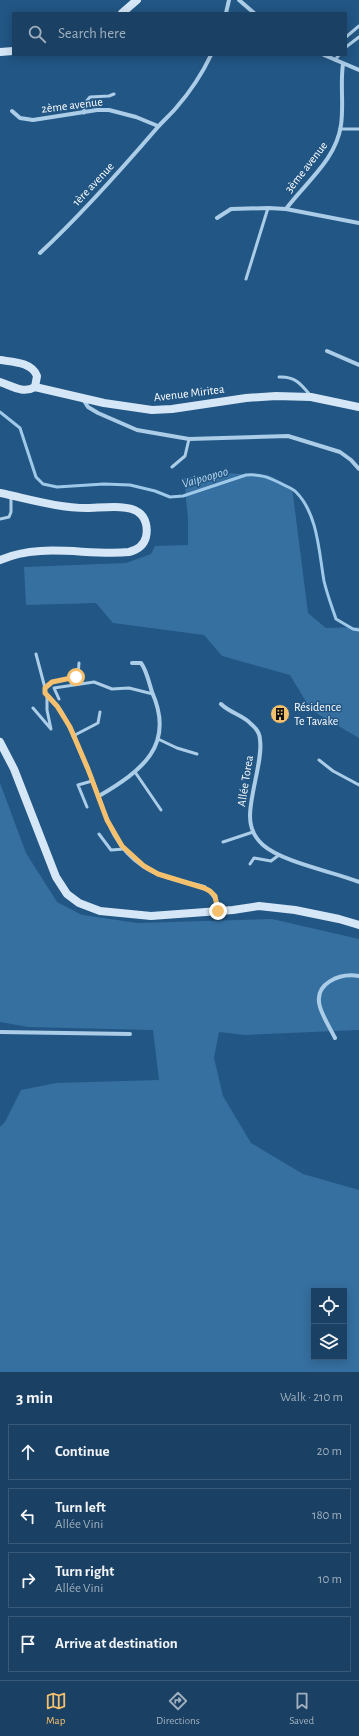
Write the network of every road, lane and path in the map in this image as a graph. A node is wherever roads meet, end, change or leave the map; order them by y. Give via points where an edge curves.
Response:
1 (137, 0) edge
2 (229, 0) edge
3 (239, 0) edge
4 (123, 12) edge
5 (226, 12) edge
6 (253, 12) edge
7 (359, 26) edge
8 (347, 36) edge
9 (359, 36) edge
10 (347, 46) edge
11 (12, 50) edge
12 (0, 52) edge
13 (210, 56) edge
14 (327, 56) edge
15 (338, 56) edge
16 (335, 60) junction
17 (343, 64) junction
18 (359, 70) edge
19 (114, 94) dead end
20 (12, 111) dead end
21 (84, 113) junction
22 (158, 126) junction
23 (340, 129) junction
24 (359, 129) edge
25 (268, 208) junction
26 (286, 209) junction
27 (217, 218) dead end
28 (359, 223) edge
29 (40, 253) dead end
30 (246, 279) dead end
31 (327, 351) dead end
32 (0, 360) edge
33 (359, 365) edge
34 (280, 377) dead end
35 (0, 382) edge
36 (35, 387) junction
37 (311, 397) junction
38 (83, 399) junction
39 (359, 407) edge
40 (189, 439) junction
41 (172, 467) dead end
42 (359, 469) edge
43 (0, 493) edge
44 (10, 495) junction
45 (0, 519) edge
46 (0, 560) edge
47 (36, 654) dead end
48 (79, 663) dead end
49 (132, 663) dead end
50 (45, 688) junction
51 (153, 694) junction
52 (47, 696) junction
53 (59, 699) dead end
54 (220, 704) dead end
55 (33, 708) dead end
56 (100, 712) dead end
57 (73, 736) junction
58 (158, 739) junction
59 (0, 742) edge
60 (197, 754) dead end
61 (319, 760) dead end
62 (134, 772) junction
63 (92, 781) junction
64 (359, 785) edge
65 (99, 796) junction
66 (87, 807) dead end
67 (161, 810) dead end
68 (253, 832) junction
69 (99, 834) dead end
70 (223, 842) dead end
71 (124, 849) junction
72 (279, 855) junction
73 (250, 864) dead end
74 (359, 882) edge
75 (218, 911) junction
76 (359, 924) edge
77 (359, 976) edge
78 (0, 1032) edge
79 (130, 1034) dead end
80 (336, 1038) dead end

1 - 4 main road
2 - 5 street
3 - 6 street
7 - 8 lane
9 - 10 lane
11 - 12 main road
13 - 22 street, 1ère avenue via 189,92
14 - 16 street
15 - 16 lane
16 - 17 street
17 - 18 street
17 - 23 street, 3ème avenue
19 - 21 lane via 90,97 84,104
20 - 21 street, 2ème avenue via 26,120
21 - 22 street, 2ème avenue via 109,110 122,112
22 - 29 street, 1ère avenue via 138,152
23 - 24 lane
23 - 26 street, 3ème avenue via 332,154
25 - 26 street
25 - 27 street via 231,209
25 - 30 lane
26 - 28 street
31 - 33 street
32 - 36 main road via 32,368 37,376
34 - 37 lane via 287,376 301,383
35 - 36 main road, Avenue Miritea via 21,390
36 - 38 main road, Avenue Miritea
37 - 38 main road, Avenue Miritea via 253,397 152,410
37 - 39 main road, Avenue Miritea
38 - 40 street via 88,407 98,413 136,430
40 - 41 lane via 185,456
40 - 42 street via 288,436 340,452
43 - 44 main road
44 - 45 lane via 11,512 9,516
44 - 46 main road via 73,508 128,508 138,511 143,516 147,531 143,544 129,552 37,551
47 - 50 lane
48 - 50 lane via 78,676 52,682
49 - 51 street via 142,663
50 - 52 street
51 - 53 lane via 129,688 112,689 94,682 54,688
51 - 58 street via 158,704 160,721
52 - 55 lane via 51,729
52 - 57 street via 57,706
54 - 68 street, Allée Torea via 247,720 259,734 261,741 250,806
56 - 57 lane via 98,723
57 - 63 street
58 - 60 lane
58 - 62 street via 150,757
59 - 75 main road via 14,769 56,877 61,886 79,903 92,909 122,914 167,915
61 - 64 lane
62 - 65 street
62 - 67 lane
63 - 65 street
63 - 66 lane via 78,785
65 - 71 street via 107,820
68 - 70 lane
68 - 72 street via 264,846
69 - 71 lane via 111,850
71 - 75 street via 158,874 210,891 215,896
72 - 73 lane via 271,861 254,858
72 - 74 street
75 - 76 main road via 258,906 295,910
77 - 80 street via 344,975 333,979 325,984 320,992 320,1007
78 - 79 street

